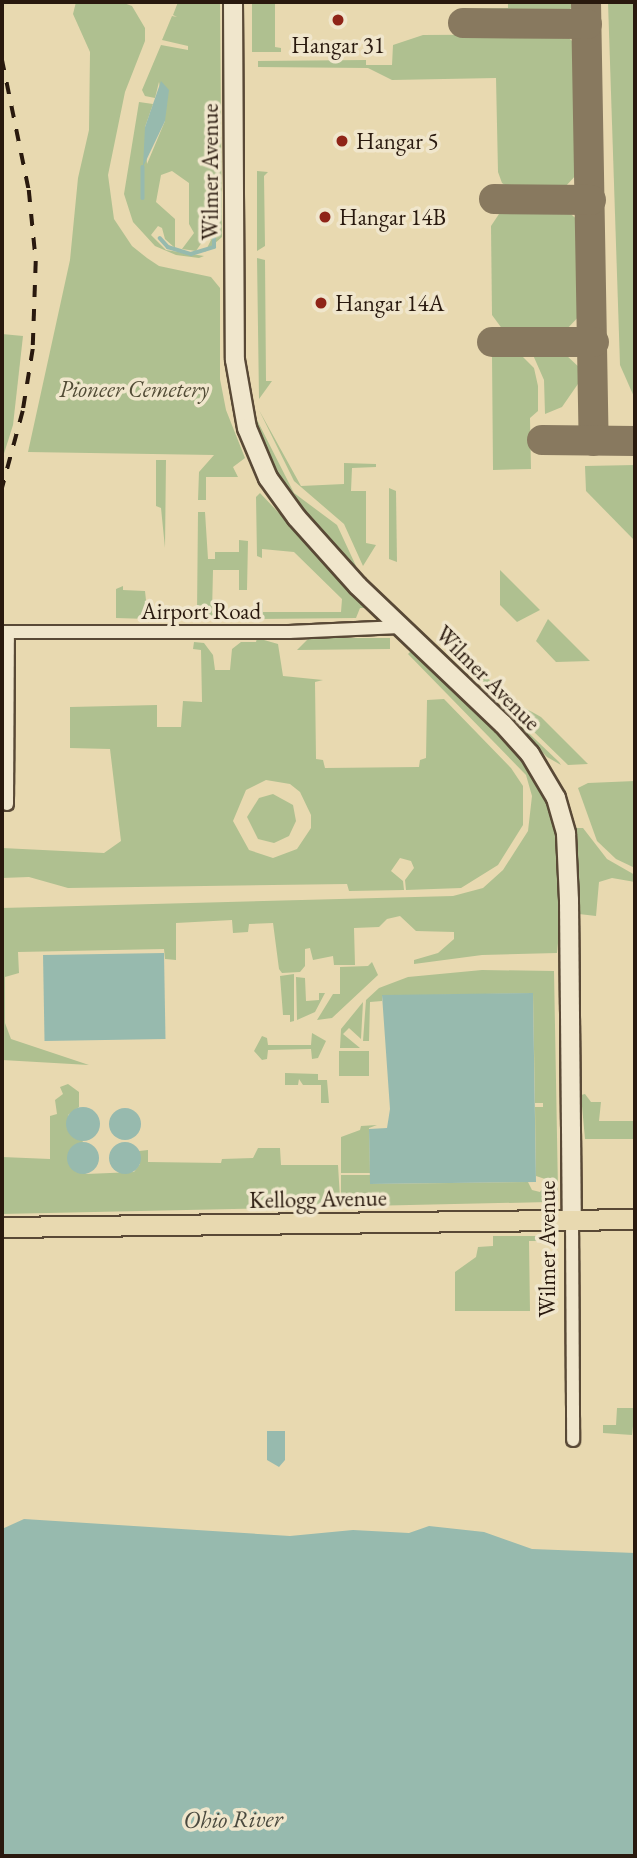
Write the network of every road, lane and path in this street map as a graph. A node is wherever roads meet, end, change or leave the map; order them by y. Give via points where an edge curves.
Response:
1 (233, 2) edge
2 (400, 626) junction
3 (5, 632) edge
4 (7, 804) dead end
5 (572, 1217) junction
6 (635, 1219) edge
7 (2, 1227) edge
8 (572, 1440) dead end

1 - 2 street, Wilmer Avenue via 235,360 247,428 268,478 296,518
2 - 3 street, Airport Road via 289,632
2 - 5 street, Wilmer Avenue via 530,754 548,780 563,817 569,900
3 - 4 street
5 - 6 main road, Kellogg Avenue
5 - 7 main road, Kellogg Avenue
5 - 8 street, Wilmer Avenue

